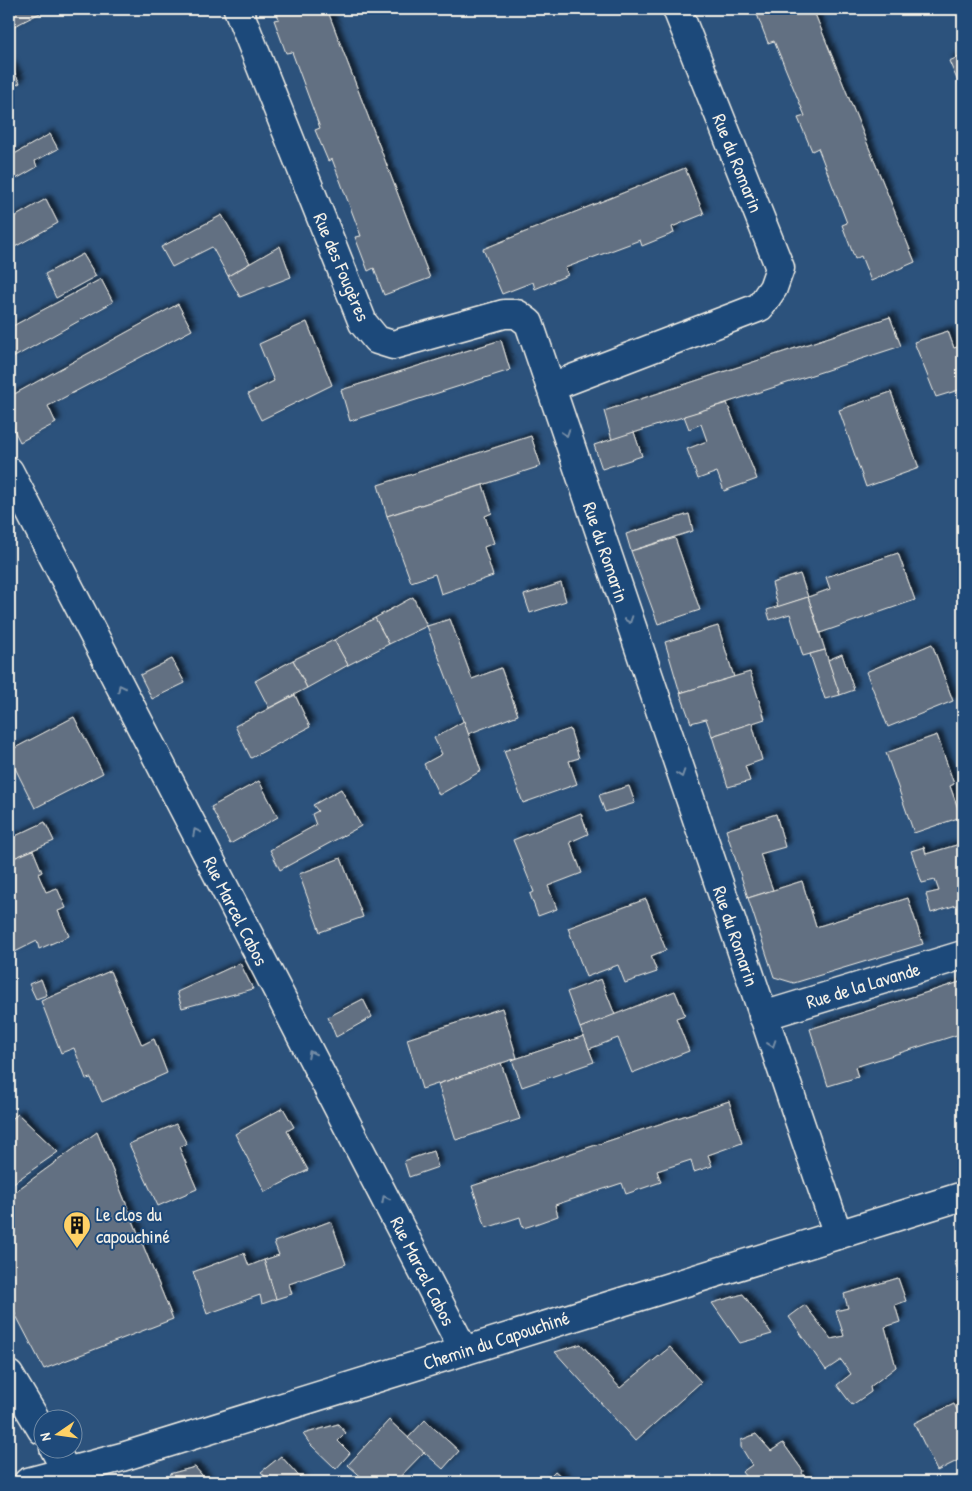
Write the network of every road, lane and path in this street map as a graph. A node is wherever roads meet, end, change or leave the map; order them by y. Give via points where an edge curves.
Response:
1 (238, 9) edge
2 (677, 9) edge
3 (551, 387) junction
4 (9, 471) edge
5 (963, 954) edge
6 (763, 1016) junction
7 (963, 1196) edge
8 (838, 1235) junction
9 (464, 1351) junction
10 (9, 1375) edge
11 (32, 1413) edge
12 (60, 1460) edge
13 (28, 1482) edge

1 - 3 street, Rue des Fougères via 359,314 377,340 393,345 504,314 517,314 529,323
2 - 3 street, Rue du Romarin via 780,268 773,288 760,307
3 -> 6 street, Rue du Romarin
9 -> 4 street, Rue Marcel Cabos
5 - 6 street, Rue de la Lavande
6 -> 8 street, Rue du Romarin
7 - 8 street, Chemin du Capouchiné
8 - 9 street, Chemin du Capouchiné
9 - 12 street, Chemin du Capouchiné via 131,1454
10 - 11 street
12 - 13 street, Chemin du Capouchiné

